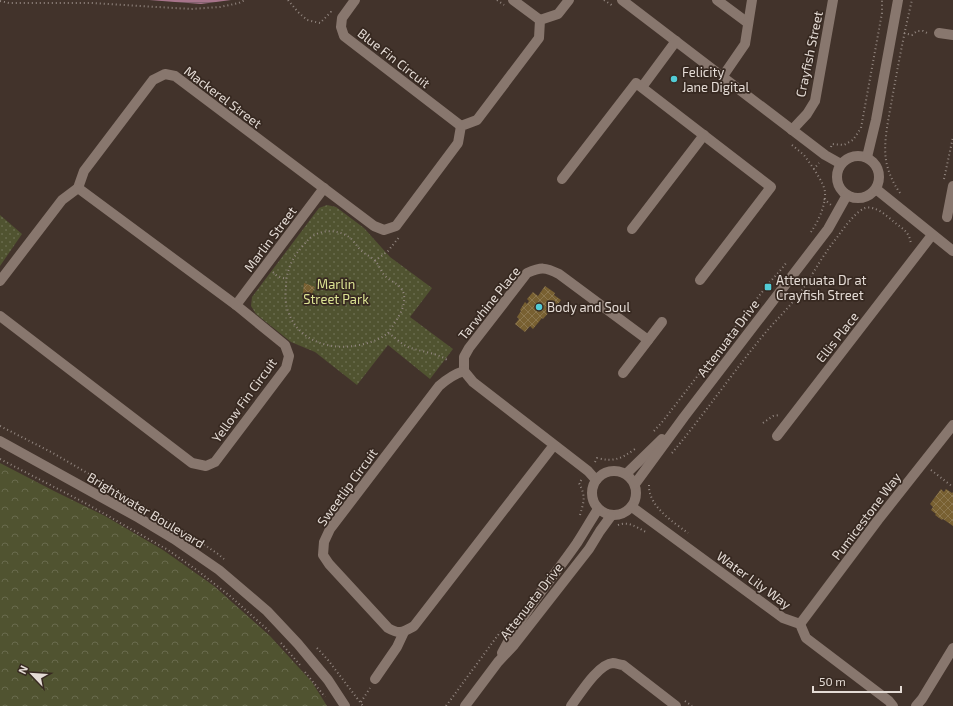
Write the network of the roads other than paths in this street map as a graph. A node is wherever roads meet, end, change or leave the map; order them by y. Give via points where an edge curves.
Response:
1 (355, 0) edge
2 (513, 0) edge
3 (569, 0) edge
4 (622, 0) edge
5 (717, 0) edge
6 (752, 0) edge
7 (833, 0) edge
8 (898, 0) edge
9 (540, 20) junction
10 (748, 23) junction
11 (939, 33) dead end
12 (953, 36) edge
13 (676, 41) junction
14 (723, 76) junction
15 (642, 87) junction
16 (461, 126) junction
17 (792, 130) junction
18 (704, 135) junction
19 (867, 157) junction
20 (841, 164) junction
21 (562, 179) dead end
22 (953, 186) edge
23 (78, 188) junction
24 (324, 188) junction
25 (876, 189) junction
26 (847, 195) junction
27 (947, 217) dead end
28 (632, 230) dead end
29 (932, 234) junction
30 (953, 251) edge
31 (700, 280) dead end
32 (0, 281) edge
33 (236, 305) junction
34 (0, 316) edge
35 (662, 322) dead end
36 (648, 340) junction
37 (464, 372) junction
38 (623, 373) dead end
39 (684, 417) junction
40 (953, 425) edge
41 (777, 436) dead end
42 (0, 441) edge
43 (554, 445) junction
44 (626, 474) junction
45 (596, 480) junction
46 (635, 484) junction
47 (632, 507) junction
48 (598, 509) junction
49 (612, 516) junction
50 (800, 624) junction
51 (404, 632) junction
52 (953, 648) edge
53 (498, 662) junction
54 (376, 679) road end
55 (345, 706) edge
56 (465, 706) edge
57 (571, 706) edge
58 (676, 706) edge
59 (893, 706) edge
60 (916, 706) edge

1 - 16 street, Blue Fin Circuit via 342,18 340,27 344,36
2 - 9 street
3 - 9 street via 558,14
4 - 13 street
5 - 10 street
6 - 10 street
7 - 17 street, Crayfish Street via 815,101
8 - 19 street
9 - 16 street via 538,38 477,120
10 - 14 street via 745,44
11 - 12 street
13 - 14 street
13 - 15 street
14 - 17 street
15 - 18 street
15 - 21 street via 636,83
16 - 24 street, Mackerel Street via 458,143 396,226 384,230 374,226
17 - 20 street via 824,155
18 - 28 street
18 - 31 street via 771,187
19 - 20 street via 851,156
19 - 25 street via 875,163 880,176
20 - 26 street via 837,178
22 - 27 street
23 - 24 street, Mackerel Street via 84,171 153,80 165,74 175,76
23 - 32 street via 62,200
23 - 33 street, Yellow Fin Circuit
24 - 33 street, Marlin Street
25 - 26 street via 866,197
25 - 29 street
26 - 39 street, Attenuata Drive via 828,229
29 - 30 street
29 - 41 street, Ellis Place
33 - 34 street, Yellow Fin Circuit via 285,345 289,356 286,368 214,462 206,466 192,463
35 - 36 street
36 - 37 street, Tarwhine Place via 559,274 539,268 527,273 469,348 464,357
36 - 38 street
37 - 43 street via 473,382
37 - 51 street, Sweetlip Circuit via 448,378 439,386 330,529 324,542 323,555 329,564 388,628 395,632
39 - 44 street, Attenuata Drive
39 - 46 street, Attenuata Drive
40 - 50 street, Pumicestone Way
42 - 55 street, Brightwater Boulevard via 151,525 218,570 267,611 298,644 328,680
43 - 45 street
43 - 51 street via 414,626
44 - 45 street via 610,471
44 - 46 street
45 - 48 street via 592,494
46 - 47 street via 636,500
47 - 49 street via 626,512
47 - 50 street, Water Lily Way via 782,618
48 - 49 street
48 - 53 street, Attenuata Drive via 578,542 512,635
49 - 53 street, Attenuata Drive via 589,549
50 - 59 street, Water Lily Way via 806,638
51 - 54 street
52 - 60 street
53 - 56 street, Attenuata Drive
57 - 58 street via 598,671 614,663 623,665

